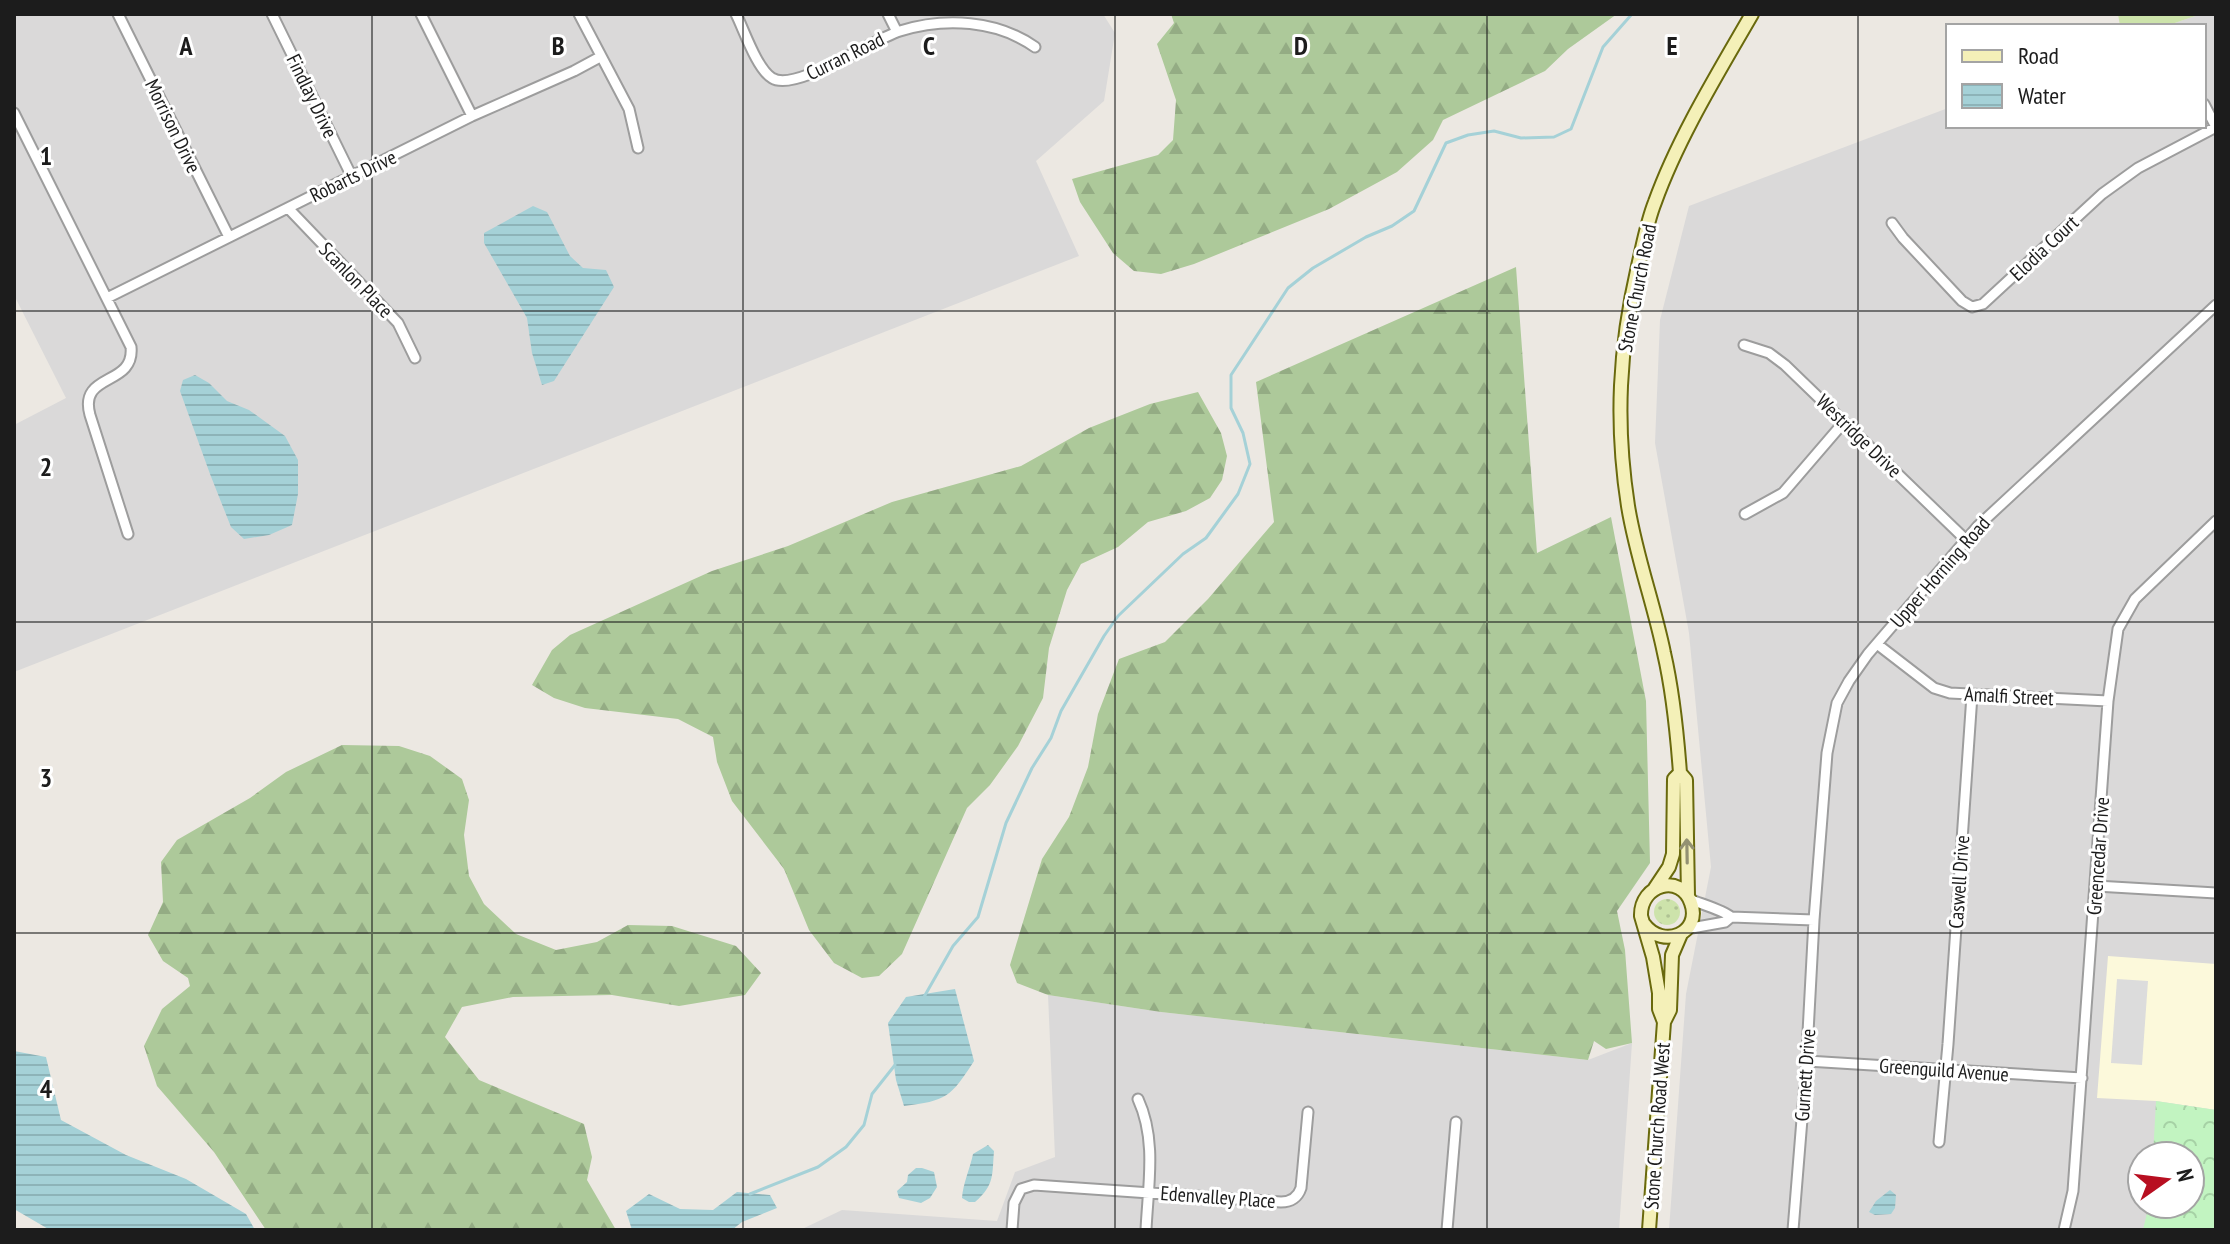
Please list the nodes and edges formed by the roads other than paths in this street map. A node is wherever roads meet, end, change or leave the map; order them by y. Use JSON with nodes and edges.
{"nodes":[{"id":1,"x":118,"y":14,"type":"edge"},
{"id":2,"x":272,"y":14,"type":"edge"},
{"id":3,"x":421,"y":14,"type":"edge"},
{"id":4,"x":579,"y":14,"type":"edge"},
{"id":5,"x":736,"y":14,"type":"edge"},
{"id":6,"x":888,"y":14,"type":"edge"},
{"id":7,"x":1752,"y":14,"type":"edge"},
{"id":8,"x":897,"y":32,"type":"junction"},
{"id":9,"x":1035,"y":47,"type":"dead end"},
{"id":10,"x":600,"y":57,"type":"junction"},
{"id":11,"x":2206,"y":108,"type":"edge"},
{"id":12,"x":14,"y":113,"type":"edge"},
{"id":13,"x":472,"y":116,"type":"junction"},
{"id":14,"x":2216,"y":127,"type":"edge"},
{"id":15,"x":638,"y":148,"type":"dead end"},
{"id":16,"x":352,"y":177,"type":"junction"},
{"id":17,"x":288,"y":208,"type":"junction"},
{"id":18,"x":1892,"y":223,"type":"dead end"},
{"id":19,"x":229,"y":237,"type":"junction"},
{"id":20,"x":107,"y":298,"type":"junction"},
{"id":21,"x":2216,"y":305,"type":"edge"},
{"id":22,"x":1744,"y":345,"type":"dead end"},
{"id":23,"x":415,"y":358,"type":"dead end"},
{"id":24,"x":1844,"y":422,"type":"junction"},
{"id":25,"x":1745,"y":514,"type":"dead end"},
{"id":26,"x":2216,"y":521,"type":"edge"},
{"id":27,"x":128,"y":534,"type":"dead end"},
{"id":28,"x":1965,"y":539,"type":"junction"},
{"id":29,"x":1877,"y":644,"type":"junction"},
{"id":30,"x":1972,"y":695,"type":"junction"},
{"id":31,"x":2108,"y":701,"type":"junction"},
{"id":32,"x":1680,"y":773,"type":"junction"},
{"id":33,"x":2096,"y":886,"type":"junction"},
{"id":34,"x":1655,"y":888,"type":"junction"},
{"id":35,"x":2216,"y":893,"type":"edge"},
{"id":36,"x":1688,"y":897,"type":"junction"},
{"id":37,"x":1731,"y":917,"type":"junction"},
{"id":38,"x":1814,"y":920,"type":"junction"},
{"id":39,"x":1644,"y":924,"type":"junction"},
{"id":40,"x":1683,"y":931,"type":"junction"},
{"id":41,"x":1664,"y":1022,"type":"junction"},
{"id":42,"x":1807,"y":1061,"type":"junction"},
{"id":43,"x":1946,"y":1069,"type":"junction"},
{"id":44,"x":2082,"y":1078,"type":"junction"},
{"id":45,"x":1138,"y":1099,"type":"dead end"},
{"id":46,"x":1308,"y":1112,"type":"dead end"},
{"id":47,"x":1456,"y":1122,"type":"dead end"},
{"id":48,"x":1939,"y":1142,"type":"dead end"},
{"id":49,"x":1147,"y":1193,"type":"junction"},
{"id":50,"x":1012,"y":1230,"type":"edge"},
{"id":51,"x":1146,"y":1230,"type":"edge"},
{"id":52,"x":1447,"y":1230,"type":"edge"},
{"id":53,"x":1649,"y":1230,"type":"edge"},
{"id":54,"x":1793,"y":1230,"type":"edge"},
{"id":55,"x":2064,"y":1230,"type":"edge"}],
"edges":[{"from":1,"to":19,"type":"street","name":"Morrison Drive"},
{"from":2,"to":16,"type":"street","name":"Findlay Drive"},
{"from":3,"to":13,"type":"street"},
{"from":4,"to":10,"type":"street"},
{"from":5,"to":8,"type":"street","name":"Curran Road"},
{"from":6,"to":8,"type":"street"},
{"from":7,"to":32,"type":"main road","name":"Stone Church Road"},
{"from":8,"to":9,"type":"street"},
{"from":10,"to":13,"type":"street","name":"Robarts Drive"},
{"from":10,"to":15,"type":"street"},
{"from":11,"to":14,"type":"street"},
{"from":12,"to":20,"type":"street"},
{"from":13,"to":16,"type":"street","name":"Robarts Drive"},
{"from":14,"to":18,"type":"street","name":"Elodia Court"},
{"from":16,"to":17,"type":"street","name":"Robarts Drive"},
{"from":17,"to":19,"type":"street","name":"Robarts Drive"},
{"from":17,"to":23,"type":"street","name":"Scanlon Place"},
{"from":19,"to":20,"type":"street","name":"Robarts Drive"},
{"from":20,"to":27,"type":"street"},
{"from":21,"to":28,"type":"street","name":"Upper Horning Road"},
{"from":22,"to":24,"type":"street","name":"Westridge Drive"},
{"from":24,"to":25,"type":"street"},
{"from":24,"to":28,"type":"street","name":"Westridge Drive"},
{"from":26,"to":31,"type":"street","name":"Greencedar Drive"},
{"from":28,"to":29,"type":"street","name":"Upper Horning Road"},
{"from":29,"to":30,"type":"street","name":"Amalfi Street"},
{"from":29,"to":38,"type":"street","name":"Upper Horning Road"},
{"from":30,"to":31,"type":"street","name":"Amalfi Street"},
{"from":30,"to":43,"type":"street","name":"Caswell Drive"},
{"from":31,"to":33,"type":"street","name":"Greencedar Drive"},
{"from":32,"to":34,"type":"main road","name":"Stone Church Road"},
{"from":36,"to":32,"type":"main road","name":"Stone Church Road","one_way":true},
{"from":33,"to":35,"type":"street"},
{"from":33,"to":44,"type":"street","name":"Greencedar Drive"},
{"from":34,"to":36,"type":"main road"},
{"from":34,"to":39,"type":"main road"},
{"from":36,"to":37,"type":"street"},
{"from":36,"to":40,"type":"main road"},
{"from":37,"to":38,"type":"street"},
{"from":37,"to":40,"type":"street"},
{"from":38,"to":42,"type":"street","name":"Gurnett Drive"},
{"from":39,"to":40,"type":"main road"},
{"from":39,"to":41,"type":"main road"},
{"from":40,"to":41,"type":"main road"},
{"from":41,"to":53,"type":"main road","name":"Stone Church Road West"},
{"from":42,"to":43,"type":"street","name":"Greenguild Avenue"},
{"from":42,"to":54,"type":"street","name":"Gurnett Drive"},
{"from":43,"to":44,"type":"street","name":"Greenguild Avenue"},
{"from":43,"to":48,"type":"street","name":"Caswell Drive"},
{"from":44,"to":55,"type":"street","name":"Greencedar Drive"},
{"from":45,"to":49,"type":"street"},
{"from":46,"to":49,"type":"street","name":"Edenvalley Place"},
{"from":47,"to":52,"type":"street"},
{"from":49,"to":50,"type":"street"},
{"from":49,"to":51,"type":"street"}]}
